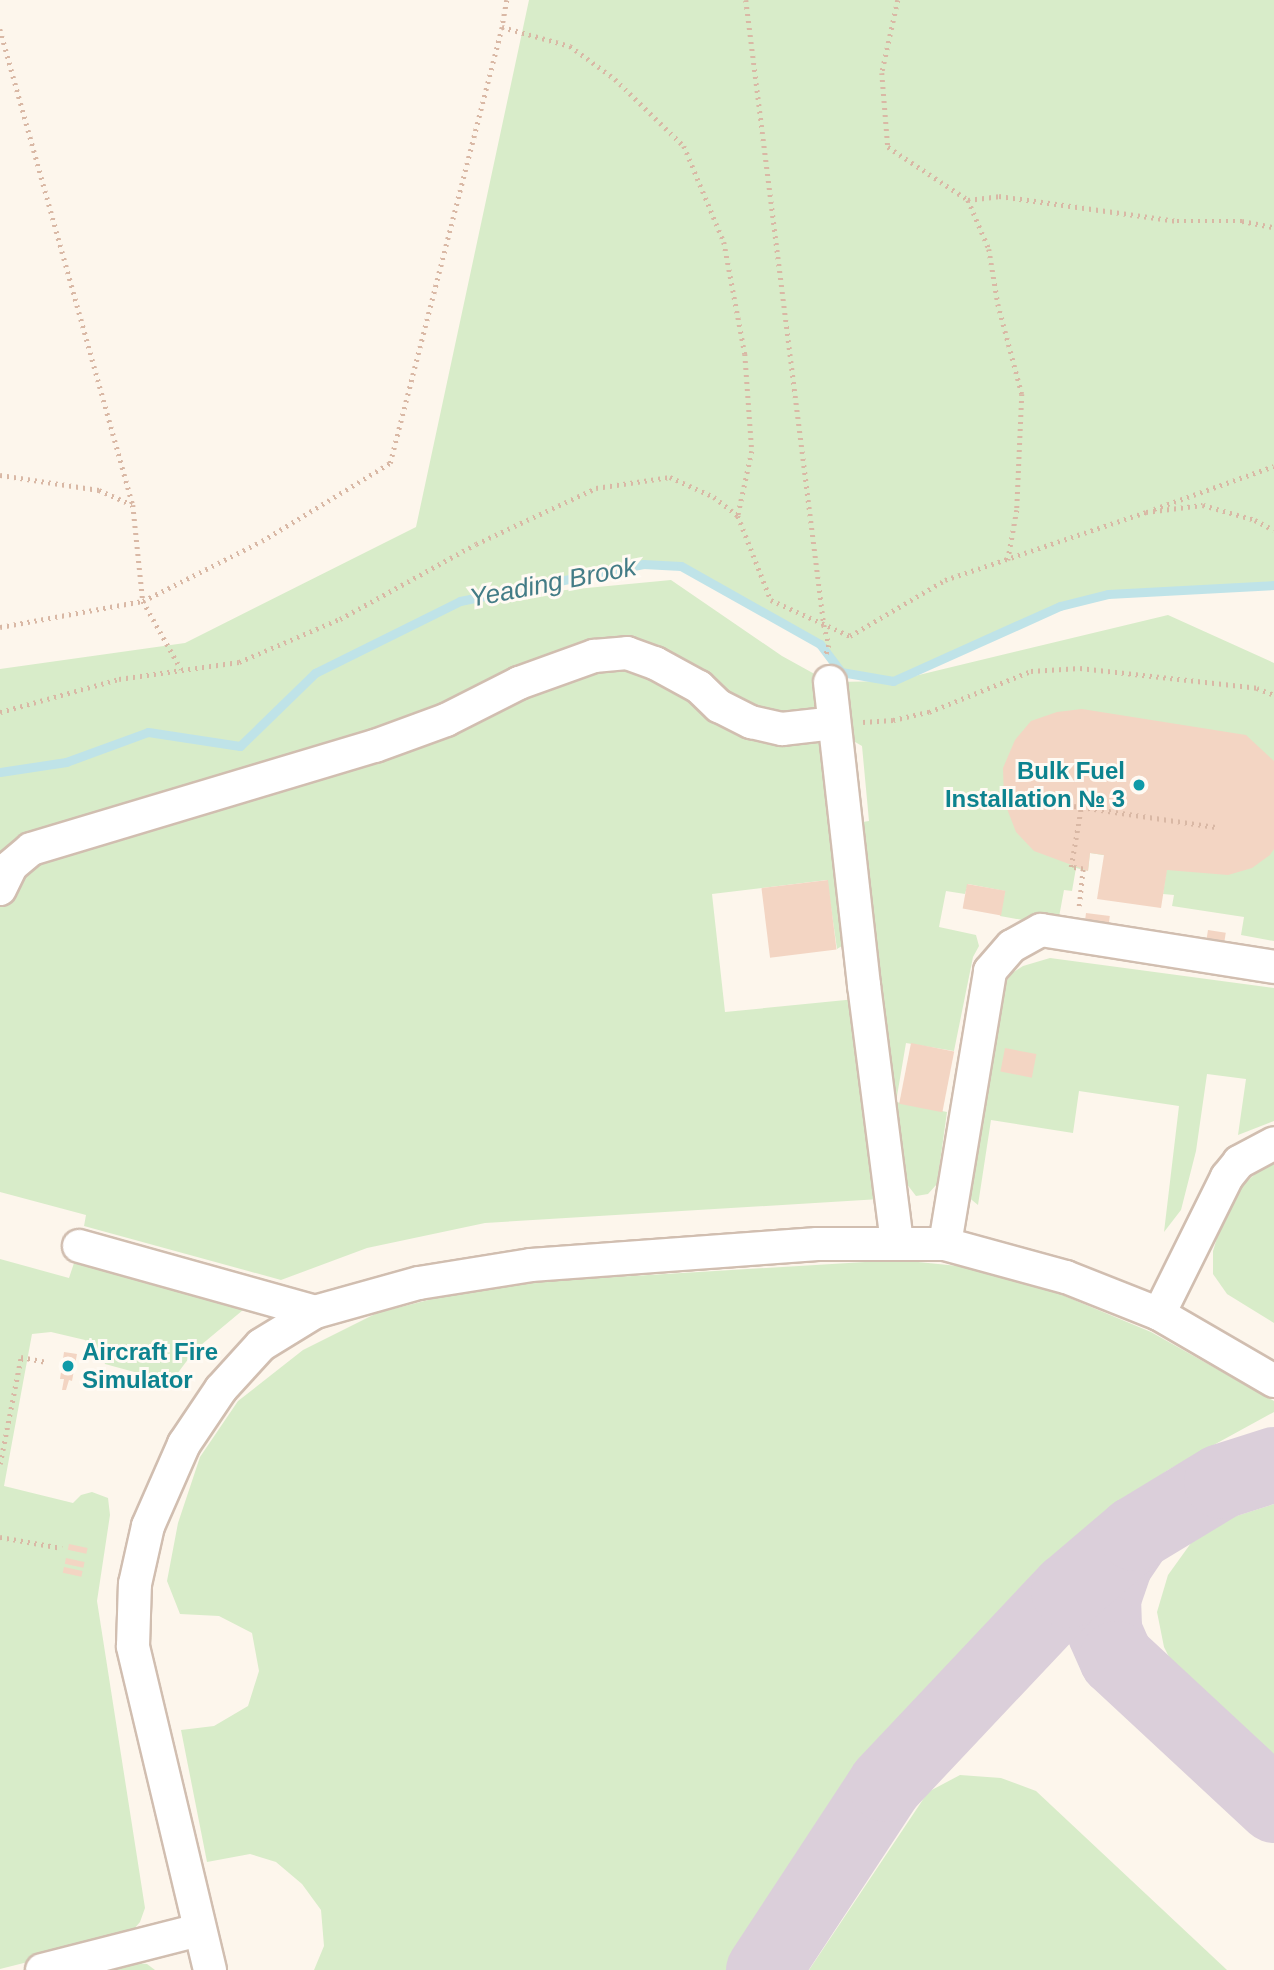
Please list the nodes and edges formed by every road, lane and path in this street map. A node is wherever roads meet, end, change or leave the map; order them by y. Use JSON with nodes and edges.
{"nodes":[{"id":1,"x":507,"y":0,"type":"edge"},
{"id":2,"x":746,"y":0,"type":"edge"},
{"id":3,"x":898,"y":0,"type":"edge"},
{"id":4,"x":502,"y":27,"type":"junction"},
{"id":5,"x":0,"y":29,"type":"edge"},
{"id":6,"x":968,"y":200,"type":"junction"},
{"id":7,"x":1274,"y":228,"type":"edge"},
{"id":8,"x":1274,"y":466,"type":"edge"},
{"id":9,"x":0,"y":475,"type":"edge"},
{"id":10,"x":133,"y":505,"type":"junction"},
{"id":11,"x":1146,"y":512,"type":"junction"},
{"id":12,"x":738,"y":516,"type":"junction"},
{"id":13,"x":1274,"y":530,"type":"edge"},
{"id":14,"x":1008,"y":560,"type":"junction"},
{"id":15,"x":143,"y":601,"type":"junction"},
{"id":16,"x":824,"y":625,"type":"junction"},
{"id":17,"x":0,"y":627,"type":"edge"},
{"id":18,"x":829,"y":645,"type":"dead end"},
{"id":19,"x":181,"y":669,"type":"junction"},
{"id":20,"x":830,"y":682,"type":"dead end"},
{"id":21,"x":1274,"y":695,"type":"edge"},
{"id":22,"x":0,"y":712,"type":"edge"},
{"id":23,"x":834,"y":723,"type":"junction"},
{"id":24,"x":1074,"y":806,"type":"dead end"},
{"id":25,"x":1081,"y":808,"type":"junction"},
{"id":26,"x":1217,"y":827,"type":"dead end"},
{"id":27,"x":0,"y":889,"type":"edge"},
{"id":28,"x":1091,"y":908,"type":"dead end"},
{"id":29,"x":1274,"y":967,"type":"edge"},
{"id":30,"x":1274,"y":1143,"type":"edge"},
{"id":31,"x":897,"y":1242,"type":"junction"},
{"id":32,"x":945,"y":1244,"type":"junction"},
{"id":33,"x":79,"y":1245,"type":"dead end"},
{"id":34,"x":315,"y":1312,"type":"junction"},
{"id":35,"x":1159,"y":1314,"type":"junction"},
{"id":36,"x":47,"y":1362,"type":"dead end"},
{"id":37,"x":1274,"y":1381,"type":"edge"},
{"id":38,"x":0,"y":1464,"type":"edge"},
{"id":39,"x":0,"y":1537,"type":"edge"},
{"id":40,"x":62,"y":1548,"type":"dead end"},
{"id":41,"x":200,"y":1930,"type":"junction"},
{"id":42,"x":43,"y":1970,"type":"edge"},
{"id":43,"x":210,"y":1970,"type":"edge"}],
"edges":[{"from":1,"to":4,"type":"path"},
{"from":2,"to":16,"type":"path"},
{"from":3,"to":6,"type":"path"},
{"from":4,"to":12,"type":"path"},
{"from":4,"to":15,"type":"path"},
{"from":5,"to":10,"type":"path"},
{"from":6,"to":7,"type":"path"},
{"from":6,"to":14,"type":"path"},
{"from":8,"to":11,"type":"path"},
{"from":9,"to":10,"type":"path"},
{"from":10,"to":15,"type":"path"},
{"from":11,"to":13,"type":"path"},
{"from":11,"to":14,"type":"path"},
{"from":12,"to":16,"type":"path"},
{"from":12,"to":19,"type":"path"},
{"from":14,"to":16,"type":"path"},
{"from":15,"to":17,"type":"path"},
{"from":15,"to":19,"type":"path"},
{"from":16,"to":18,"type":"path"},
{"from":19,"to":22,"type":"path"},
{"from":20,"to":23,"type":"street"},
{"from":21,"to":23,"type":"path"},
{"from":23,"to":27,"type":"street"},
{"from":23,"to":31,"type":"street"},
{"from":24,"to":25,"type":"path"},
{"from":25,"to":26,"type":"path"},
{"from":25,"to":28,"type":"path"},
{"from":29,"to":32,"type":"street"},
{"from":30,"to":35,"type":"street"},
{"from":31,"to":32,"type":"street"},
{"from":31,"to":34,"type":"street"},
{"from":32,"to":35,"type":"street"},
{"from":33,"to":34,"type":"street"},
{"from":34,"to":41,"type":"street"},
{"from":35,"to":37,"type":"street"},
{"from":36,"to":38,"type":"path"},
{"from":39,"to":40,"type":"path"},
{"from":41,"to":42,"type":"street"},
{"from":41,"to":43,"type":"street"}]}
